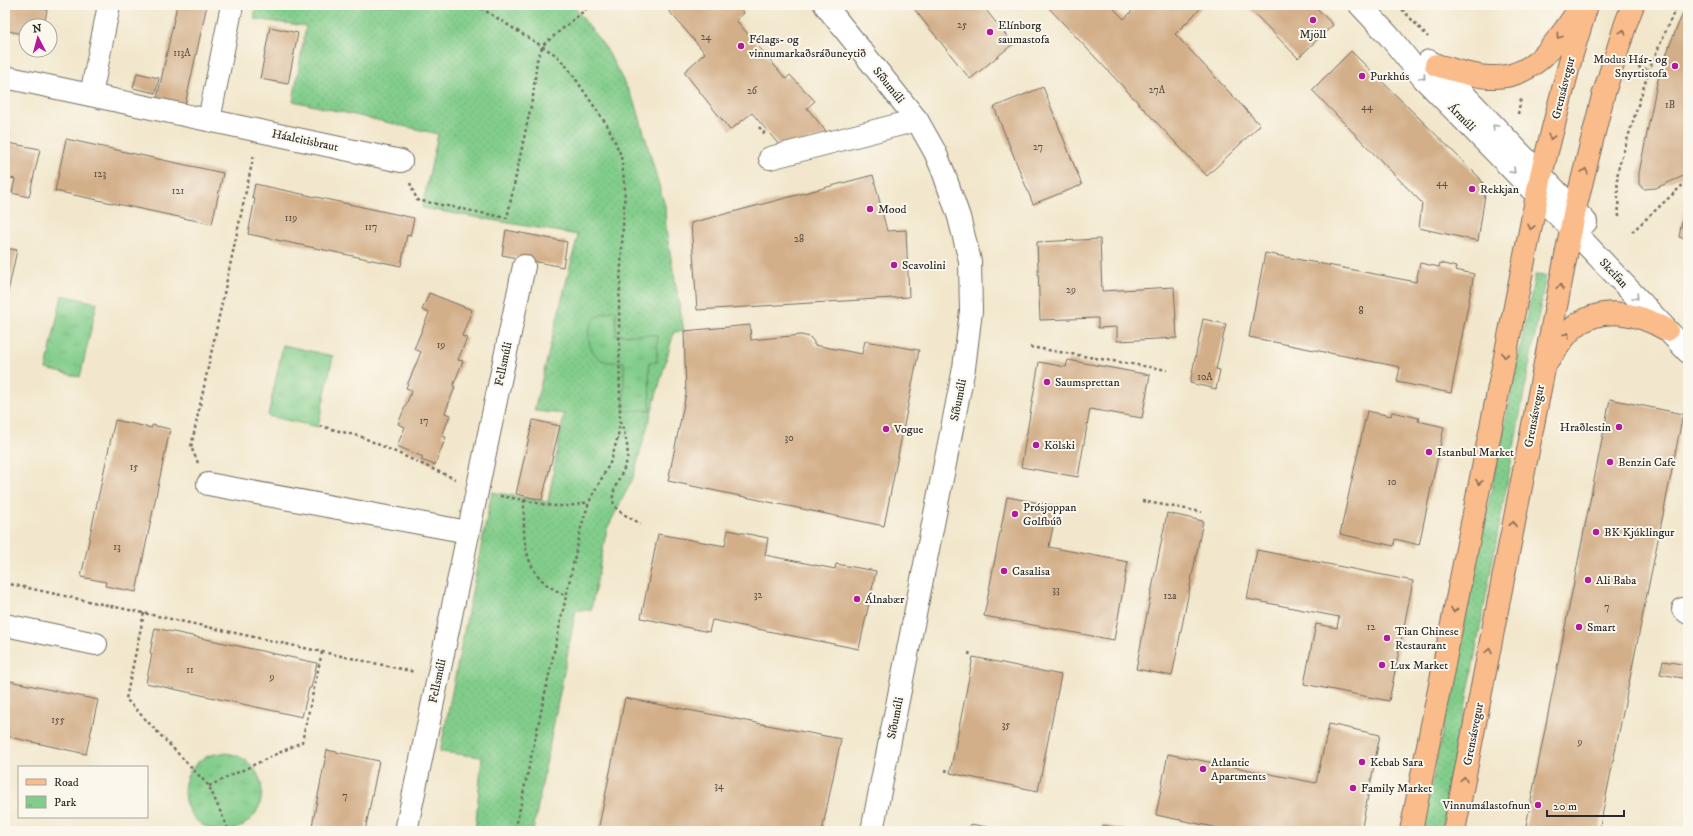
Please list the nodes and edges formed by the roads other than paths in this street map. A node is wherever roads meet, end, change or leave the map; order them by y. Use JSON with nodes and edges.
{"nodes":[{"id":1,"x":109,"y":5,"type":"edge"},
{"id":2,"x":232,"y":5,"type":"edge"},
{"id":3,"x":824,"y":5,"type":"edge"},
{"id":4,"x":1360,"y":5,"type":"edge"},
{"id":5,"x":1582,"y":5,"type":"edge"},
{"id":6,"x":1587,"y":5,"type":"edge"},
{"id":7,"x":1633,"y":5,"type":"edge"},
{"id":8,"x":1389,"y":36,"type":"junction"},
{"id":9,"x":1436,"y":65,"type":"junction"},
{"id":10,"x":5,"y":77,"type":"edge"},
{"id":11,"x":91,"y":95,"type":"junction"},
{"id":12,"x":209,"y":120,"type":"junction"},
{"id":13,"x":917,"y":120,"type":"junction"},
{"id":14,"x":770,"y":158,"type":"dead end"},
{"id":15,"x":401,"y":161,"type":"road end"},
{"id":16,"x":1540,"y":186,"type":"junction"},
{"id":17,"x":1573,"y":218,"type":"junction"},
{"id":18,"x":524,"y":266,"type":"dead end"},
{"id":19,"x":1678,"y":331,"type":"edge"},
{"id":20,"x":1688,"y":352,"type":"edge"},
{"id":21,"x":1544,"y":366,"type":"junction"},
{"id":22,"x":208,"y":484,"type":"road end"},
{"id":23,"x":468,"y":532,"type":"junction"},
{"id":24,"x":5,"y":625,"type":"edge"},
{"id":25,"x":96,"y":644,"type":"dead end"},
{"id":26,"x":406,"y":831,"type":"edge"},
{"id":27,"x":872,"y":831,"type":"edge"},
{"id":28,"x":1411,"y":831,"type":"edge"},
{"id":29,"x":1454,"y":831,"type":"edge"}],
"edges":[{"from":1,"to":11,"type":"street"},
{"from":2,"to":12,"type":"street"},
{"from":3,"to":13,"type":"street","name":"Síðumúli"},
{"from":4,"to":8,"type":"street","name":"Ármúli"},
{"from":5,"to":9,"type":"main road","one_way":true},
{"from":6,"to":16,"type":"main road","name":"Grensásvegur","one_way":true},
{"from":17,"to":7,"type":"main road","name":"Grensásvegur","one_way":true},
{"from":8,"to":9,"type":"street","name":"Ármúli"},
{"from":8,"to":16,"type":"street","name":"Ármúli","one_way":true},
{"from":16,"to":9,"type":"street","name":"Ármúli","one_way":true},
{"from":10,"to":11,"type":"street","name":"Háaleitisbraut"},
{"from":11,"to":12,"type":"street","name":"Háaleitisbraut"},
{"from":12,"to":15,"type":"street","name":"Háaleitisbraut"},
{"from":13,"to":14,"type":"street"},
{"from":13,"to":27,"type":"street","name":"Síðumúli"},
{"from":16,"to":17,"type":"street","name":"Skeifan"},
{"from":16,"to":28,"type":"main road","name":"Grensásvegur","one_way":true},
{"from":17,"to":19,"type":"street","name":"Skeifan"},
{"from":21,"to":17,"type":"main road","name":"Grensásvegur","one_way":true},
{"from":18,"to":23,"type":"street","name":"Fellsmúli"},
{"from":19,"to":20,"type":"street","name":"Skeifan"},
{"from":21,"to":19,"type":"main road","one_way":true},
{"from":29,"to":21,"type":"main road","name":"Grensásvegur","one_way":true},
{"from":22,"to":23,"type":"street"},
{"from":23,"to":26,"type":"street","name":"Fellsmúli"},
{"from":24,"to":25,"type":"street"}]}
